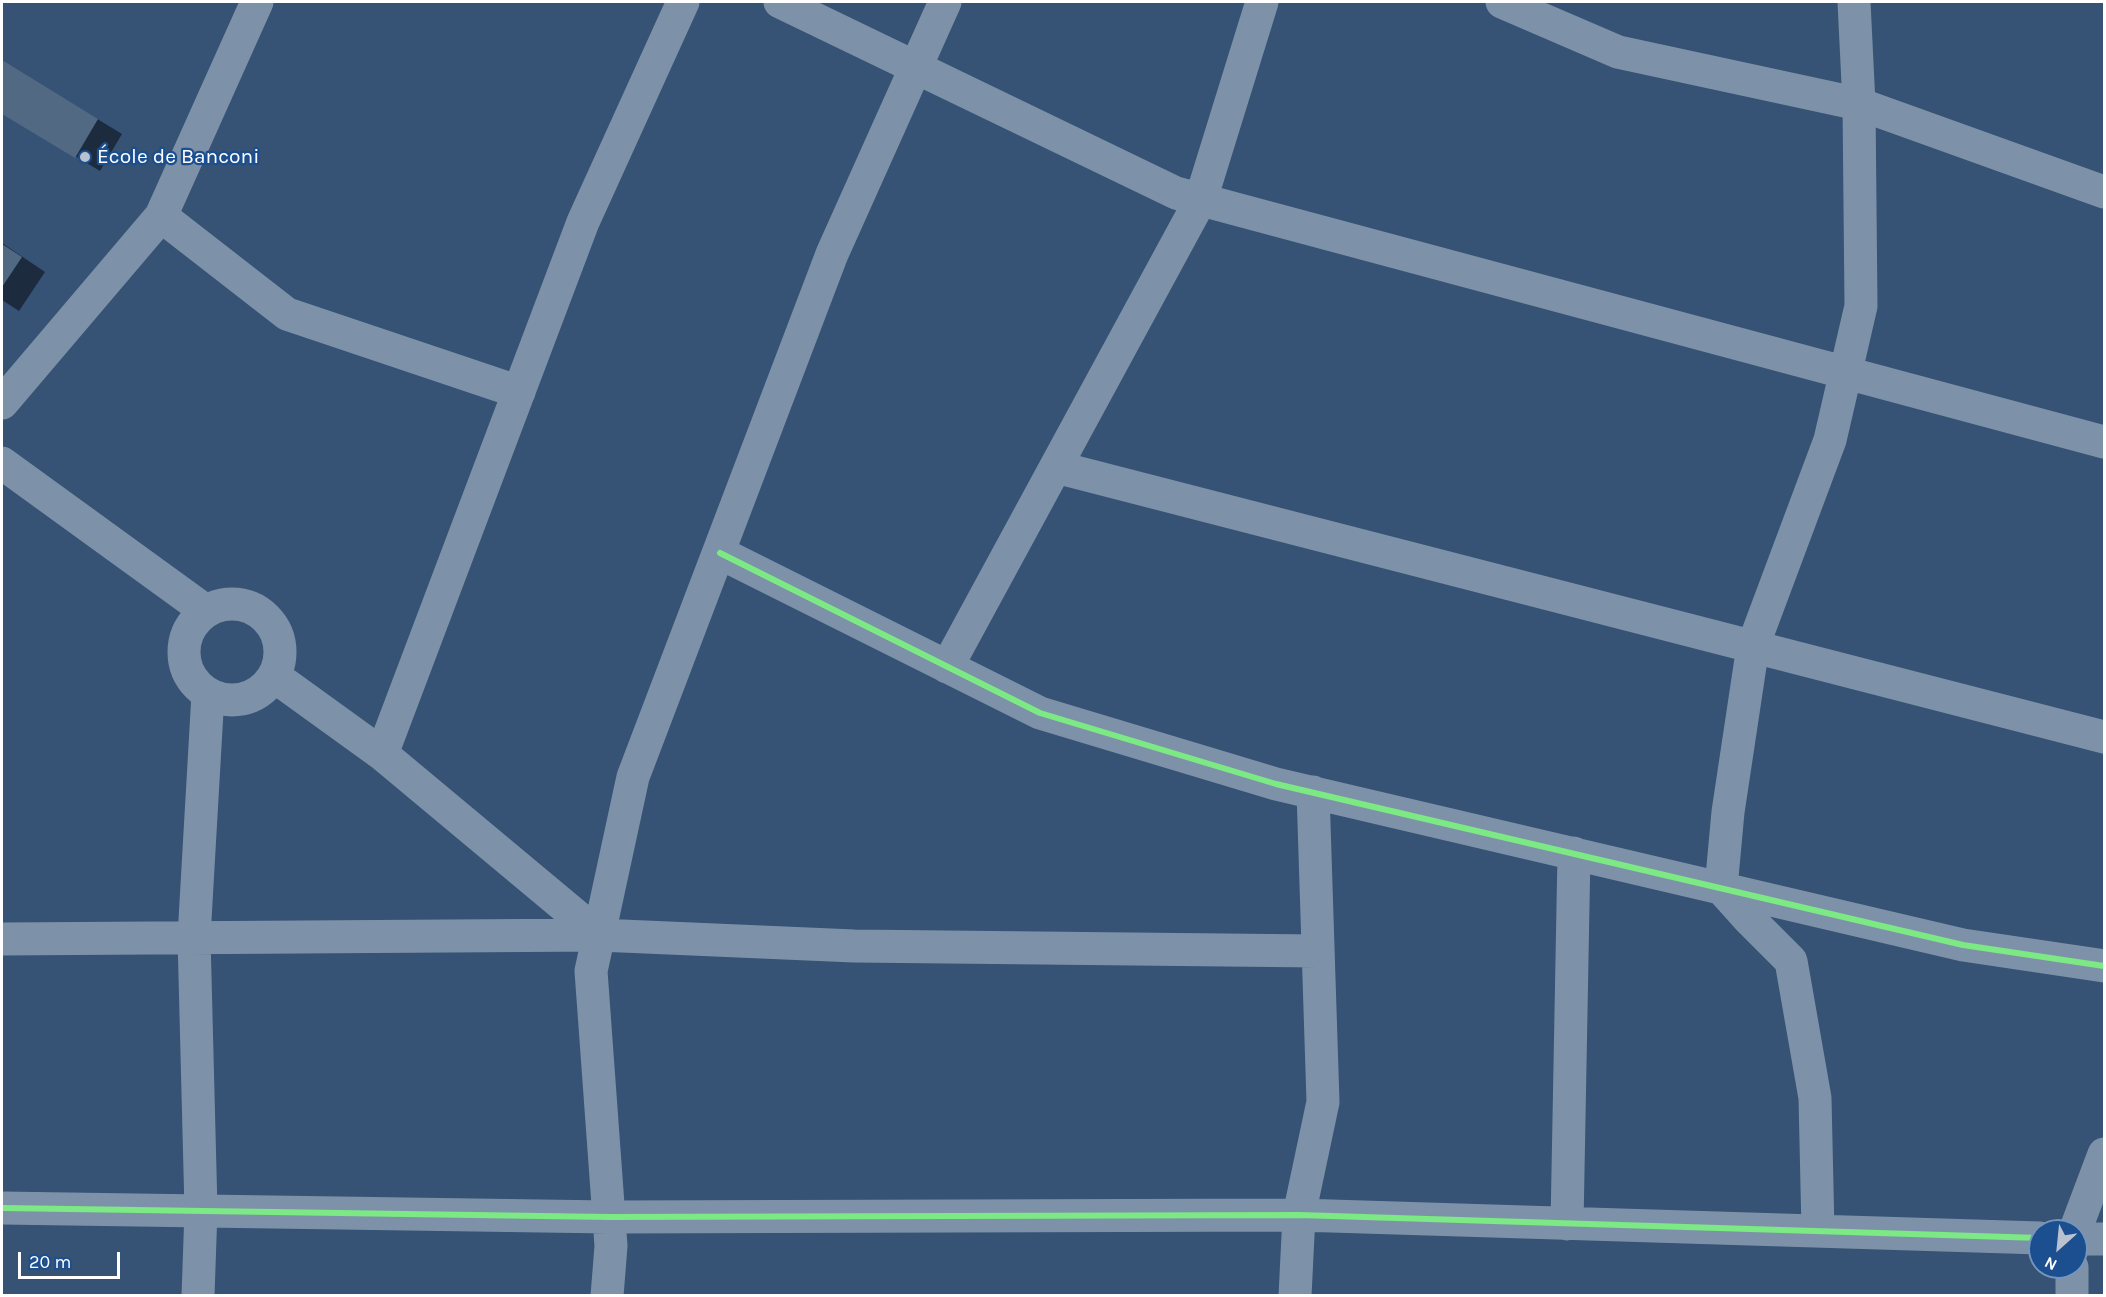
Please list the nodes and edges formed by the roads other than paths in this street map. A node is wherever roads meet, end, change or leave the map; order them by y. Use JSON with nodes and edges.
{"nodes":[{"id":1,"x":257,"y":2,"type":"edge"},
{"id":2,"x":683,"y":2,"type":"edge"},
{"id":3,"x":780,"y":2,"type":"edge"},
{"id":4,"x":945,"y":2,"type":"edge"},
{"id":5,"x":1262,"y":2,"type":"edge"},
{"id":6,"x":1502,"y":2,"type":"edge"},
{"id":7,"x":1854,"y":2,"type":"edge"},
{"id":8,"x":916,"y":67,"type":"junction"},
{"id":9,"x":1859,"y":104,"type":"junction"},
{"id":10,"x":2104,"y":192,"type":"edge"},
{"id":11,"x":1201,"y":199,"type":"junction"},
{"id":12,"x":161,"y":216,"type":"junction"},
{"id":13,"x":1846,"y":372,"type":"junction"},
{"id":14,"x":519,"y":392,"type":"junction"},
{"id":15,"x":2,"y":403,"type":"edge"},
{"id":16,"x":2104,"y":442,"type":"edge"},
{"id":17,"x":2,"y":463,"type":"edge"},
{"id":18,"x":1056,"y":467,"type":"junction"},
{"id":19,"x":720,"y":553,"type":"junction"},
{"id":20,"x":206,"y":612,"type":"junction"},
{"id":21,"x":1753,"y":646,"type":"junction"},
{"id":22,"x":947,"y":667,"type":"junction"},
{"id":23,"x":274,"y":676,"type":"junction"},
{"id":24,"x":208,"y":694,"type":"junction"},
{"id":25,"x":2104,"y":737,"type":"edge"},
{"id":26,"x":382,"y":754,"type":"junction"},
{"id":27,"x":1313,"y":792,"type":"junction"},
{"id":28,"x":1574,"y":853,"type":"junction"},
{"id":29,"x":1720,"y":888,"type":"junction"},
{"id":30,"x":598,"y":934,"type":"junction"},
{"id":31,"x":194,"y":937,"type":"junction"},
{"id":32,"x":2,"y":939,"type":"edge"},
{"id":33,"x":1318,"y":951,"type":"junction"},
{"id":34,"x":2104,"y":966,"type":"edge"},
{"id":35,"x":2104,"y":1154,"type":"edge"},
{"id":36,"x":2,"y":1208,"type":"edge"},
{"id":37,"x":201,"y":1210,"type":"junction"},
{"id":38,"x":1299,"y":1215,"type":"junction"},
{"id":39,"x":609,"y":1217,"type":"junction"},
{"id":40,"x":2080,"y":1219,"type":"edge"},
{"id":41,"x":1567,"y":1224,"type":"junction"},
{"id":42,"x":1818,"y":1231,"type":"junction"},
{"id":43,"x":2028,"y":1238,"type":"edge"},
{"id":44,"x":2088,"y":1239,"type":"edge"},
{"id":45,"x":2104,"y":1239,"type":"edge"},
{"id":46,"x":2072,"y":1279,"type":"edge"},
{"id":47,"x":198,"y":1296,"type":"edge"},
{"id":48,"x":607,"y":1296,"type":"edge"},
{"id":49,"x":1295,"y":1296,"type":"edge"},
{"id":50,"x":2073,"y":1296,"type":"edge"}],
"edges":[{"from":1,"to":12,"type":"street"},
{"from":2,"to":14,"type":"street"},
{"from":3,"to":8,"type":"street"},
{"from":4,"to":8,"type":"street"},
{"from":5,"to":11,"type":"street"},
{"from":6,"to":9,"type":"street"},
{"from":7,"to":9,"type":"street"},
{"from":8,"to":11,"type":"street"},
{"from":8,"to":19,"type":"street"},
{"from":9,"to":10,"type":"street"},
{"from":9,"to":13,"type":"street"},
{"from":11,"to":13,"type":"street"},
{"from":11,"to":18,"type":"street"},
{"from":12,"to":14,"type":"street"},
{"from":12,"to":15,"type":"street"},
{"from":13,"to":16,"type":"street"},
{"from":13,"to":21,"type":"street"},
{"from":14,"to":26,"type":"street"},
{"from":17,"to":20,"type":"street"},
{"from":18,"to":21,"type":"street"},
{"from":18,"to":22,"type":"street"},
{"from":19,"to":22,"type":"street"},
{"from":19,"to":30,"type":"street"},
{"from":20,"to":23,"type":"street"},
{"from":20,"to":24,"type":"street"},
{"from":21,"to":25,"type":"street"},
{"from":21,"to":29,"type":"street"},
{"from":22,"to":27,"type":"street"},
{"from":23,"to":24,"type":"street"},
{"from":23,"to":26,"type":"street"},
{"from":24,"to":31,"type":"street"},
{"from":26,"to":30,"type":"street"},
{"from":27,"to":28,"type":"street"},
{"from":27,"to":33,"type":"street"},
{"from":28,"to":29,"type":"street"},
{"from":28,"to":41,"type":"street"},
{"from":29,"to":34,"type":"street"},
{"from":29,"to":42,"type":"street"},
{"from":30,"to":31,"type":"street"},
{"from":30,"to":33,"type":"street"},
{"from":30,"to":39,"type":"street"},
{"from":31,"to":32,"type":"street"},
{"from":31,"to":37,"type":"street"},
{"from":33,"to":38,"type":"street"},
{"from":35,"to":40,"type":"street"},
{"from":36,"to":37,"type":"street"},
{"from":37,"to":39,"type":"street"},
{"from":37,"to":47,"type":"street"},
{"from":38,"to":39,"type":"street"},
{"from":38,"to":41,"type":"street"},
{"from":38,"to":49,"type":"street"},
{"from":39,"to":48,"type":"street"},
{"from":41,"to":42,"type":"street"},
{"from":42,"to":43,"type":"street"},
{"from":44,"to":45,"type":"street"},
{"from":46,"to":50,"type":"street"}]}
